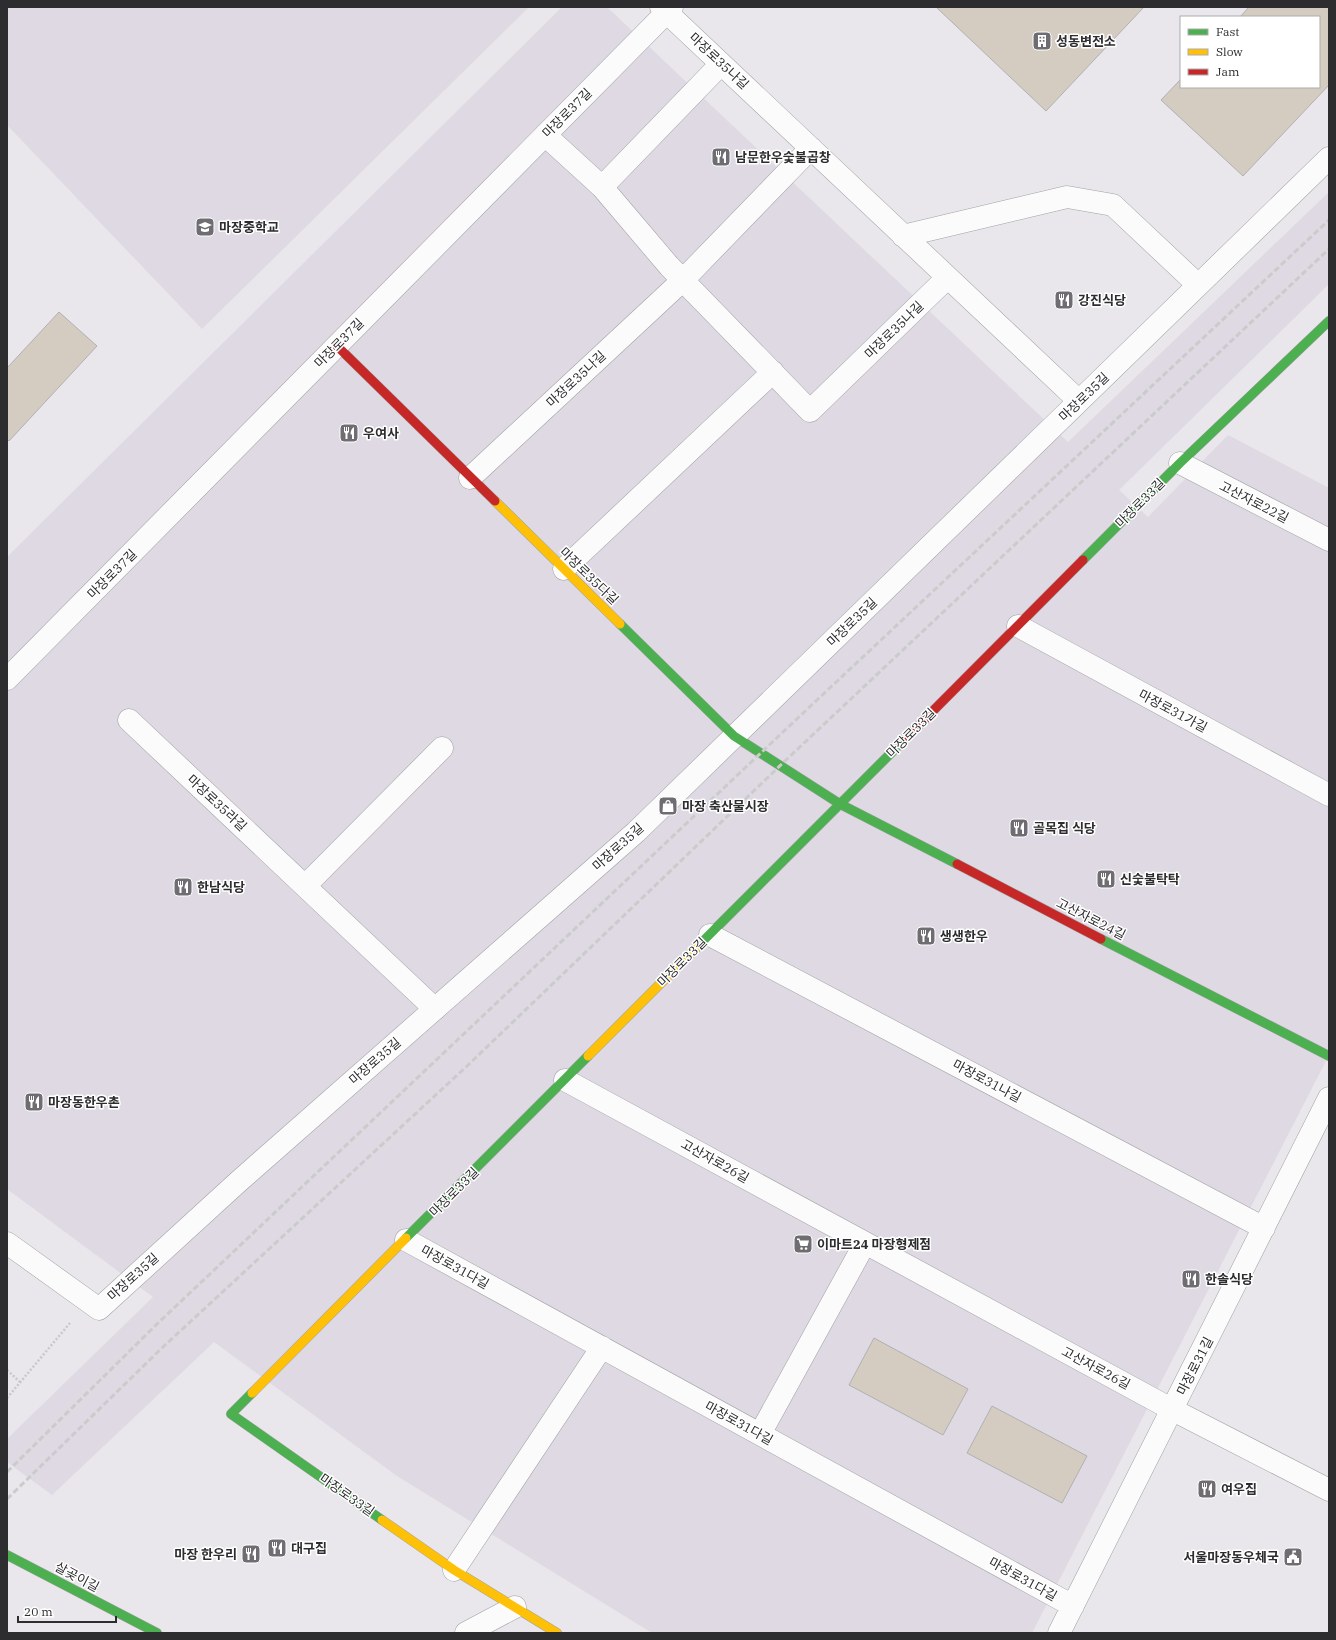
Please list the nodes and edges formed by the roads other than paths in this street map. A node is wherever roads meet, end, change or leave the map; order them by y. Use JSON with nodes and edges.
{"nodes":[{"id":1,"x":667,"y":9,"type":"edge"},
{"id":2,"x":721,"y":64,"type":"junction"},
{"id":3,"x":545,"y":135,"type":"junction"},
{"id":4,"x":811,"y":148,"type":"junction"},
{"id":5,"x":1329,"y":158,"type":"edge"},
{"id":6,"x":602,"y":187,"type":"junction"},
{"id":7,"x":903,"y":236,"type":"junction"},
{"id":8,"x":947,"y":278,"type":"junction"},
{"id":9,"x":683,"y":280,"type":"junction"},
{"id":10,"x":1198,"y":285,"type":"junction"},
{"id":11,"x":1329,"y":321,"type":"edge"},
{"id":12,"x":337,"y":346,"type":"junction"},
{"id":13,"x":773,"y":372,"type":"junction"},
{"id":14,"x":1079,"y":402,"type":"junction"},
{"id":15,"x":1180,"y":464,"type":"junction"},
{"id":16,"x":470,"y":478,"type":"junction"},
{"id":17,"x":1329,"y":540,"type":"edge"},
{"id":18,"x":564,"y":569,"type":"junction"},
{"id":19,"x":1018,"y":626,"type":"junction"},
{"id":20,"x":7,"y":679,"type":"edge"},
{"id":21,"x":129,"y":720,"type":"dead end"},
{"id":22,"x":734,"y":736,"type":"junction"},
{"id":23,"x":442,"y":748,"type":"dead end"},
{"id":24,"x":1329,"y":795,"type":"edge"},
{"id":25,"x":840,"y":804,"type":"junction"},
{"id":26,"x":305,"y":886,"type":"junction"},
{"id":27,"x":710,"y":935,"type":"junction"},
{"id":28,"x":435,"y":1009,"type":"junction"},
{"id":29,"x":1329,"y":1056,"type":"edge"},
{"id":30,"x":565,"y":1080,"type":"junction"},
{"id":31,"x":1329,"y":1098,"type":"edge"},
{"id":32,"x":1264,"y":1228,"type":"junction"},
{"id":33,"x":406,"y":1240,"type":"junction"},
{"id":34,"x":7,"y":1243,"type":"edge"},
{"id":35,"x":864,"y":1243,"type":"junction"},
{"id":36,"x":602,"y":1347,"type":"junction"},
{"id":37,"x":1173,"y":1410,"type":"junction"},
{"id":38,"x":760,"y":1434,"type":"junction"},
{"id":39,"x":1329,"y":1490,"type":"edge"},
{"id":40,"x":7,"y":1554,"type":"edge"},
{"id":41,"x":454,"y":1570,"type":"junction"},
{"id":42,"x":1073,"y":1606,"type":"junction"},
{"id":43,"x":515,"y":1607,"type":"junction"},
{"id":44,"x":157,"y":1633,"type":"edge"},
{"id":45,"x":466,"y":1633,"type":"edge"},
{"id":46,"x":557,"y":1633,"type":"edge"},
{"id":47,"x":1059,"y":1633,"type":"edge"}],
"edges":[{"from":1,"to":2,"type":"street","name":"마장로35나길"},
{"from":1,"to":3,"type":"street","name":"마장로37길"},
{"from":2,"to":4,"type":"street","name":"마장로35나길"},
{"from":2,"to":6,"type":"street"},
{"from":3,"to":6,"type":"street","name":"마장로35나길"},
{"from":3,"to":12,"type":"street","name":"마장로37길"},
{"from":4,"to":7,"type":"street","name":"마장로35나길"},
{"from":4,"to":9,"type":"street","name":"마장로35나길"},
{"from":5,"to":10,"type":"street","name":"마장로35길"},
{"from":6,"to":9,"type":"street","name":"마장로35나길"},
{"from":7,"to":8,"type":"street","name":"마장로35나길"},
{"from":7,"to":10,"type":"street"},
{"from":8,"to":13,"type":"street","name":"마장로35나길"},
{"from":8,"to":14,"type":"street","name":"마장로35나길"},
{"from":9,"to":13,"type":"street","name":"마장로35나길"},
{"from":9,"to":16,"type":"street","name":"마장로35나길"},
{"from":10,"to":14,"type":"street","name":"마장로35길"},
{"from":11,"to":15,"type":"street","name":"마장로33길"},
{"from":12,"to":16,"type":"street","name":"마장로35다길"},
{"from":12,"to":20,"type":"street","name":"마장로37길"},
{"from":13,"to":18,"type":"street"},
{"from":14,"to":22,"type":"street","name":"마장로35길"},
{"from":15,"to":17,"type":"street","name":"고산자로22길"},
{"from":15,"to":19,"type":"street","name":"마장로33길"},
{"from":16,"to":18,"type":"street","name":"마장로35다길"},
{"from":18,"to":22,"type":"street","name":"마장로35다길"},
{"from":19,"to":24,"type":"street","name":"마장로31가길"},
{"from":19,"to":25,"type":"street","name":"마장로33길"},
{"from":21,"to":26,"type":"street","name":"마장로35라길"},
{"from":22,"to":25,"type":"street","name":"마장로35다길"},
{"from":22,"to":28,"type":"street","name":"마장로35길"},
{"from":23,"to":26,"type":"street"},
{"from":25,"to":27,"type":"street","name":"마장로33길"},
{"from":25,"to":29,"type":"street","name":"고산자로24길"},
{"from":26,"to":28,"type":"street","name":"마장로35라길"},
{"from":27,"to":30,"type":"street","name":"마장로33길"},
{"from":27,"to":32,"type":"street","name":"마장로31나길"},
{"from":28,"to":34,"type":"street","name":"마장로35길"},
{"from":30,"to":33,"type":"street","name":"마장로33길"},
{"from":30,"to":35,"type":"street","name":"고산자로26길"},
{"from":31,"to":32,"type":"street","name":"마장로31길"},
{"from":32,"to":37,"type":"street","name":"마장로31길"},
{"from":33,"to":36,"type":"street","name":"마장로31다길"},
{"from":33,"to":41,"type":"street","name":"마장로33길"},
{"from":35,"to":37,"type":"street","name":"고산자로26길"},
{"from":35,"to":38,"type":"street"},
{"from":36,"to":38,"type":"street","name":"마장로31다길"},
{"from":36,"to":41,"type":"street"},
{"from":37,"to":39,"type":"street","name":"고산자로26길"},
{"from":37,"to":42,"type":"street","name":"마장로31길"},
{"from":38,"to":42,"type":"street","name":"마장로31다길"},
{"from":40,"to":44,"type":"street","name":"살곶이길"},
{"from":41,"to":43,"type":"street","name":"마장로33길"},
{"from":42,"to":47,"type":"street","name":"마장로31길"},
{"from":43,"to":45,"type":"street"},
{"from":43,"to":46,"type":"street","name":"마장로33길"}]}
